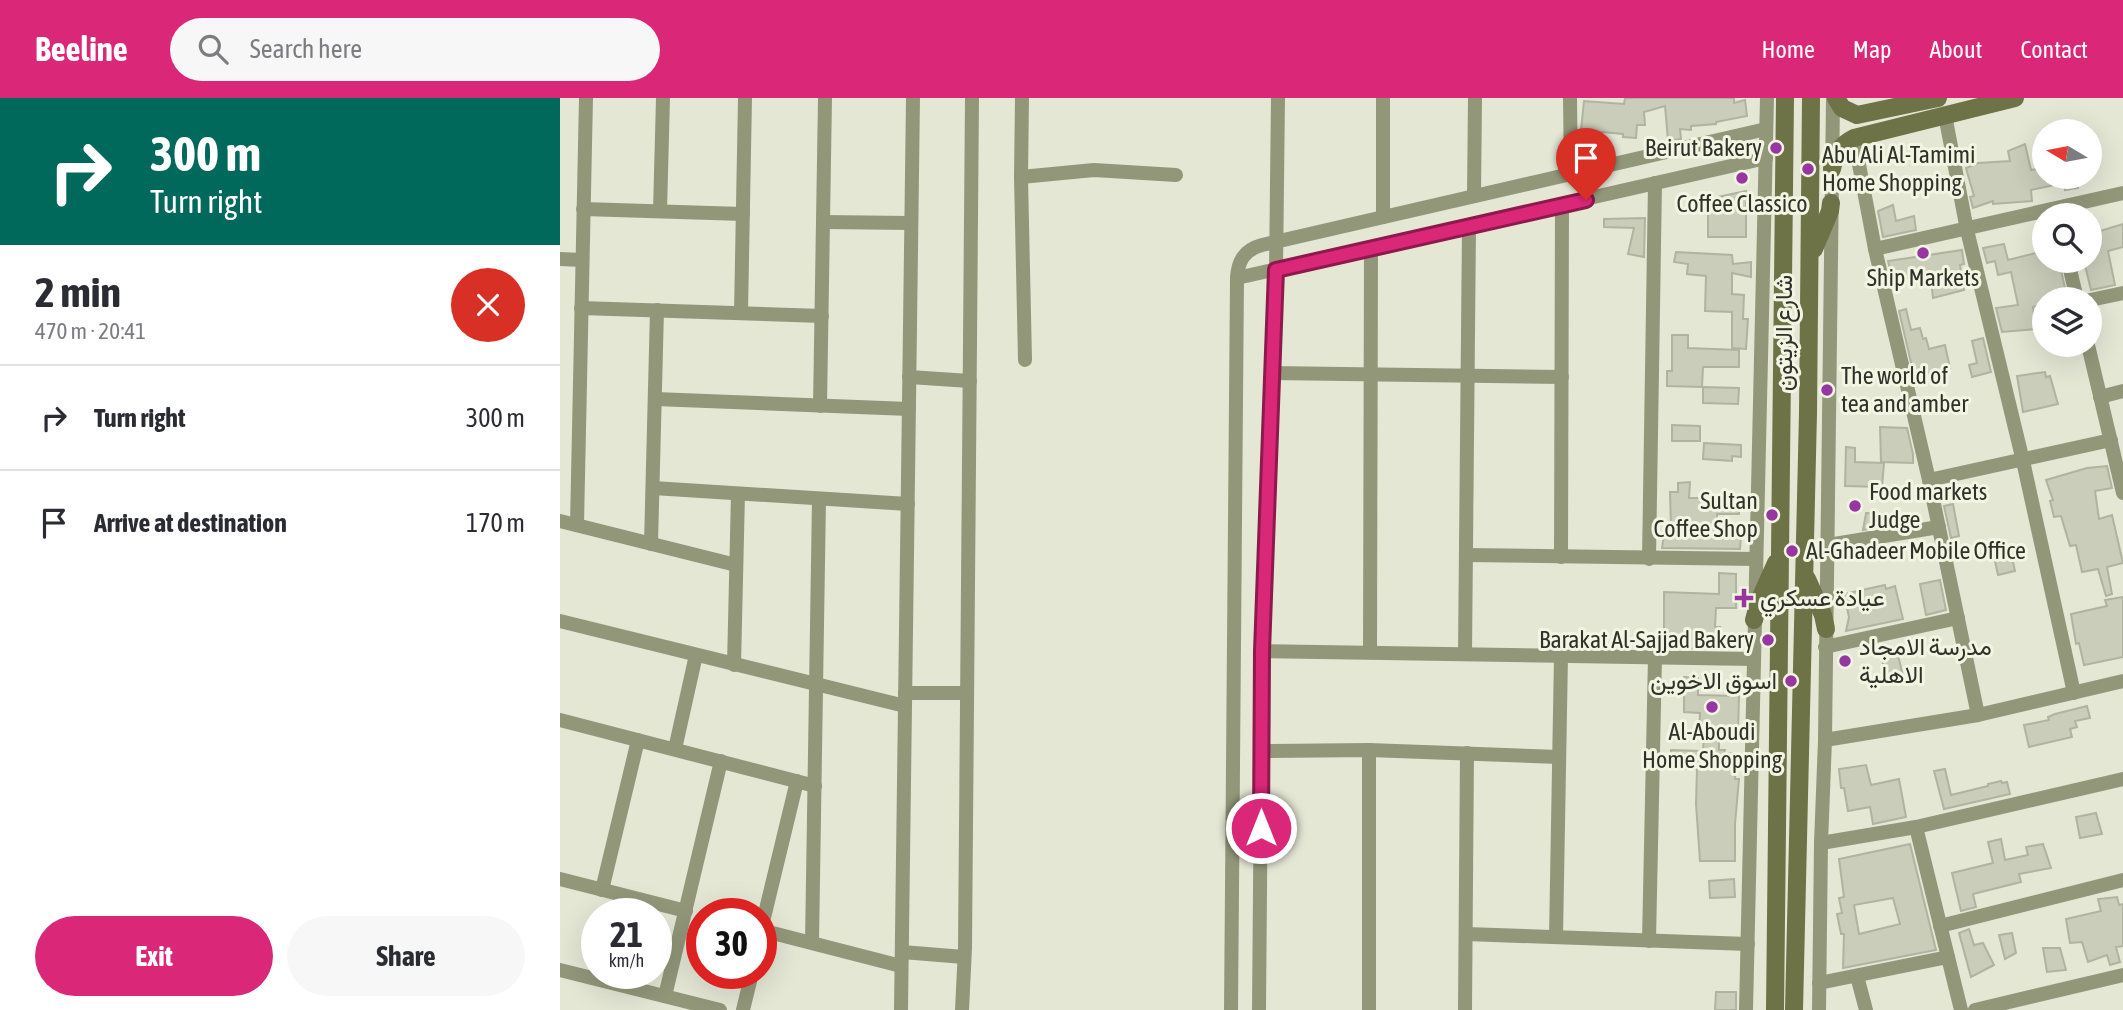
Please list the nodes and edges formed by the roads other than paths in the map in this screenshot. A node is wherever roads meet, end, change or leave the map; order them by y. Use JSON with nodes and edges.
{"nodes":[{"id":1,"x":586,"y":98,"type":"edge"},
{"id":2,"x":663,"y":98,"type":"edge"},
{"id":3,"x":745,"y":98,"type":"edge"},
{"id":4,"x":825,"y":98,"type":"edge"},
{"id":5,"x":913,"y":98,"type":"edge"},
{"id":6,"x":972,"y":98,"type":"edge"},
{"id":7,"x":1022,"y":98,"type":"edge"},
{"id":8,"x":1278,"y":98,"type":"edge"},
{"id":9,"x":1383,"y":98,"type":"edge"},
{"id":10,"x":1475,"y":98,"type":"edge"},
{"id":11,"x":1570,"y":98,"type":"edge"},
{"id":12,"x":1767,"y":98,"type":"edge"},
{"id":13,"x":1785,"y":98,"type":"edge"},
{"id":14,"x":1811,"y":98,"type":"edge"},
{"id":15,"x":1834,"y":98,"type":"edge"},
{"id":16,"x":1936,"y":98,"type":"edge"},
{"id":17,"x":2015,"y":98,"type":"edge"},
{"id":18,"x":1871,"y":113,"type":"junction"},
{"id":19,"x":1945,"y":115,"type":"junction"},
{"id":20,"x":1766,"y":129,"type":"junction"},
{"id":21,"x":1872,"y":132,"type":"junction"},
{"id":22,"x":1854,"y":138,"type":"junction"},
{"id":23,"x":1766,"y":158,"type":"junction"},
{"id":24,"x":1832,"y":169,"type":"junction"},
{"id":25,"x":1571,"y":174,"type":"junction"},
{"id":26,"x":1175,"y":175,"type":"dead end"},
{"id":27,"x":1021,"y":177,"type":"junction"},
{"id":28,"x":1655,"y":183,"type":"junction"},
{"id":29,"x":2123,"y":193,"type":"edge"},
{"id":30,"x":1474,"y":196,"type":"junction"},
{"id":31,"x":1831,"y":202,"type":"junction"},
{"id":32,"x":2088,"y":203,"type":"edge"},
{"id":33,"x":1563,"y":205,"type":"junction"},
{"id":34,"x":583,"y":209,"type":"junction"},
{"id":35,"x":660,"y":211,"type":"junction"},
{"id":36,"x":743,"y":214,"type":"junction"},
{"id":37,"x":1383,"y":217,"type":"junction"},
{"id":38,"x":2032,"y":217,"type":"edge"},
{"id":39,"x":823,"y":222,"type":"junction"},
{"id":40,"x":911,"y":223,"type":"junction"},
{"id":41,"x":1469,"y":226,"type":"junction"},
{"id":42,"x":1967,"y":230,"type":"junction"},
{"id":43,"x":1276,"y":242,"type":"junction"},
{"id":44,"x":1765,"y":244,"type":"junction"},
{"id":45,"x":1783,"y":244,"type":"junction"},
{"id":46,"x":1371,"y":248,"type":"junction"},
{"id":47,"x":1875,"y":249,"type":"junction"},
{"id":48,"x":560,"y":259,"type":"edge"},
{"id":49,"x":582,"y":260,"type":"junction"},
{"id":50,"x":1809,"y":269,"type":"junction"},
{"id":51,"x":1276,"y":270,"type":"junction"},
{"id":52,"x":1237,"y":278,"type":"junction"},
{"id":53,"x":2123,"y":293,"type":"edge"},
{"id":54,"x":2102,"y":297,"type":"edge"},
{"id":55,"x":581,"y":308,"type":"junction"},
{"id":56,"x":657,"y":310,"type":"junction"},
{"id":57,"x":741,"y":313,"type":"junction"},
{"id":58,"x":821,"y":316,"type":"junction"},
{"id":59,"x":2091,"y":357,"type":"edge"},
{"id":60,"x":1025,"y":360,"type":"dead end"},
{"id":61,"x":1271,"y":373,"type":"junction"},
{"id":62,"x":1371,"y":375,"type":"junction"},
{"id":63,"x":1468,"y":376,"type":"junction"},
{"id":64,"x":909,"y":377,"type":"junction"},
{"id":65,"x":1562,"y":377,"type":"junction"},
{"id":66,"x":970,"y":381,"type":"junction"},
{"id":67,"x":2123,"y":391,"type":"edge"},
{"id":68,"x":2100,"y":397,"type":"junction"},
{"id":69,"x":655,"y":399,"type":"junction"},
{"id":70,"x":820,"y":406,"type":"junction"},
{"id":71,"x":909,"y":409,"type":"junction"},
{"id":72,"x":1782,"y":411,"type":"junction"},
{"id":73,"x":1808,"y":413,"type":"junction"},
{"id":74,"x":2111,"y":440,"type":"junction"},
{"id":75,"x":1806,"y":461,"type":"junction"},
{"id":76,"x":2023,"y":461,"type":"junction"},
{"id":77,"x":1781,"y":463,"type":"junction"},
{"id":78,"x":1929,"y":480,"type":"junction"},
{"id":79,"x":653,"y":488,"type":"junction"},
{"id":80,"x":2123,"y":489,"type":"edge"},
{"id":81,"x":738,"y":494,"type":"junction"},
{"id":82,"x":819,"y":499,"type":"junction"},
{"id":83,"x":908,"y":504,"type":"junction"},
{"id":84,"x":560,"y":521,"type":"edge"},
{"id":85,"x":577,"y":525,"type":"junction"},
{"id":86,"x":1939,"y":527,"type":"junction"},
{"id":87,"x":1780,"y":538,"type":"junction"},
{"id":88,"x":651,"y":544,"type":"junction"},
{"id":89,"x":1828,"y":545,"type":"junction"},
{"id":90,"x":1466,"y":555,"type":"junction"},
{"id":91,"x":1561,"y":557,"type":"junction"},
{"id":92,"x":1649,"y":559,"type":"junction"},
{"id":93,"x":1756,"y":559,"type":"junction"},
{"id":94,"x":736,"y":565,"type":"junction"},
{"id":95,"x":1805,"y":569,"type":"junction"},
{"id":96,"x":1958,"y":618,"type":"junction"},
{"id":97,"x":1754,"y":620,"type":"junction"},
{"id":98,"x":560,"y":621,"type":"edge"},
{"id":99,"x":1826,"y":628,"type":"junction"},
{"id":100,"x":1825,"y":647,"type":"junction"},
{"id":101,"x":1262,"y":651,"type":"junction"},
{"id":102,"x":1370,"y":652,"type":"junction"},
{"id":103,"x":1465,"y":654,"type":"junction"},
{"id":104,"x":696,"y":656,"type":"junction"},
{"id":105,"x":1561,"y":656,"type":"junction"},
{"id":106,"x":1655,"y":657,"type":"junction"},
{"id":107,"x":1753,"y":659,"type":"junction"},
{"id":108,"x":734,"y":665,"type":"junction"},
{"id":109,"x":2123,"y":681,"type":"edge"},
{"id":110,"x":816,"y":685,"type":"junction"},
{"id":111,"x":967,"y":693,"type":"junction"},
{"id":112,"x":2074,"y":693,"type":"junction"},
{"id":113,"x":905,"y":700,"type":"junction"},
{"id":114,"x":1978,"y":715,"type":"junction"},
{"id":115,"x":560,"y":720,"type":"edge"},
{"id":116,"x":638,"y":740,"type":"junction"},
{"id":117,"x":1825,"y":740,"type":"junction"},
{"id":118,"x":675,"y":749,"type":"junction"},
{"id":119,"x":1369,"y":750,"type":"junction"},
{"id":120,"x":1261,"y":751,"type":"junction"},
{"id":121,"x":1467,"y":753,"type":"junction"},
{"id":122,"x":1559,"y":757,"type":"junction"},
{"id":123,"x":721,"y":761,"type":"junction"},
{"id":124,"x":2123,"y":779,"type":"edge"},
{"id":125,"x":797,"y":781,"type":"junction"},
{"id":126,"x":815,"y":786,"type":"junction"},
{"id":127,"x":1916,"y":827,"type":"junction"},
{"id":128,"x":1821,"y":843,"type":"junction"},
{"id":129,"x":560,"y":879,"type":"edge"},
{"id":130,"x":2123,"y":880,"type":"edge"},
{"id":131,"x":602,"y":890,"type":"junction"},
{"id":132,"x":689,"y":898,"type":"edge"},
{"id":133,"x":769,"y":898,"type":"edge"},
{"id":134,"x":686,"y":911,"type":"joint"},
{"id":135,"x":1940,"y":926,"type":"junction"},
{"id":136,"x":1466,"y":933,"type":"junction"},
{"id":137,"x":777,"y":934,"type":"edge"},
{"id":138,"x":1556,"y":937,"type":"junction"},
{"id":139,"x":1649,"y":941,"type":"junction"},
{"id":140,"x":812,"y":943,"type":"junction"},
{"id":141,"x":1748,"y":944,"type":"junction"},
{"id":142,"x":964,"y":957,"type":"junction"},
{"id":143,"x":1948,"y":957,"type":"junction"},
{"id":144,"x":902,"y":959,"type":"junction"},
{"id":145,"x":560,"y":970,"type":"edge"},
{"id":146,"x":2123,"y":975,"type":"edge"},
{"id":147,"x":1857,"y":976,"type":"junction"},
{"id":148,"x":1819,"y":983,"type":"junction"},
{"id":149,"x":748,"y":989,"type":"edge"},
{"id":150,"x":665,"y":996,"type":"junction"},
{"id":151,"x":704,"y":1008,"type":"edge"},
{"id":152,"x":720,"y":1010,"type":"edge"},
{"id":153,"x":743,"y":1010,"type":"edge"},
{"id":154,"x":901,"y":1010,"type":"edge"},
{"id":155,"x":962,"y":1010,"type":"edge"},
{"id":156,"x":1231,"y":1010,"type":"edge"},
{"id":157,"x":1259,"y":1010,"type":"edge"},
{"id":158,"x":1369,"y":1010,"type":"edge"},
{"id":159,"x":1465,"y":1010,"type":"edge"},
{"id":160,"x":1746,"y":1010,"type":"edge"},
{"id":161,"x":1775,"y":1010,"type":"edge"},
{"id":162,"x":1794,"y":1010,"type":"edge"},
{"id":163,"x":1819,"y":1010,"type":"edge"},
{"id":164,"x":1866,"y":1010,"type":"edge"},
{"id":165,"x":1961,"y":1010,"type":"edge"},
{"id":166,"x":1975,"y":1010,"type":"edge"}],
"edges":[{"from":1,"to":34,"type":"street"},
{"from":2,"to":35,"type":"street"},
{"from":3,"to":36,"type":"street"},
{"from":4,"to":39,"type":"street"},
{"from":5,"to":40,"type":"street"},
{"from":6,"to":66,"type":"street"},
{"from":7,"to":27,"type":"street"},
{"from":8,"to":43,"type":"street"},
{"from":9,"to":37,"type":"street"},
{"from":10,"to":30,"type":"street"},
{"from":11,"to":25,"type":"street"},
{"from":12,"to":20,"type":"street"},
{"from":13,"to":45,"type":"main road","name":"شارع الزيتون"},
{"from":14,"to":50,"type":"main road","name":"شارع الزيتون"},
{"from":15,"to":18,"type":"main road"},
{"from":15,"to":24,"type":"street"},
{"from":16,"to":18,"type":"main road"},
{"from":17,"to":19,"type":"main road"},
{"from":18,"to":21,"type":"main road"},
{"from":19,"to":21,"type":"main road"},
{"from":19,"to":42,"type":"street"},
{"from":20,"to":23,"type":"street"},
{"from":20,"to":25,"type":"street"},
{"from":21,"to":22,"type":"main road"},
{"from":22,"to":24,"type":"main road"},
{"from":22,"to":47,"type":"street"},
{"from":23,"to":28,"type":"street"},
{"from":23,"to":44,"type":"street"},
{"from":24,"to":31,"type":"street"},
{"from":25,"to":30,"type":"street"},
{"from":26,"to":27,"type":"street"},
{"from":27,"to":60,"type":"street"},
{"from":28,"to":33,"type":"street"},
{"from":28,"to":92,"type":"street"},
{"from":29,"to":32,"type":"street"},
{"from":30,"to":37,"type":"street"},
{"from":31,"to":50,"type":"main road"},
{"from":31,"to":89,"type":"street"},
{"from":33,"to":41,"type":"street"},
{"from":33,"to":65,"type":"street"},
{"from":34,"to":35,"type":"street"},
{"from":34,"to":49,"type":"street"},
{"from":35,"to":36,"type":"street"},
{"from":36,"to":57,"type":"street"},
{"from":37,"to":43,"type":"street"},
{"from":38,"to":42,"type":"street"},
{"from":39,"to":40,"type":"street"},
{"from":39,"to":58,"type":"street"},
{"from":40,"to":64,"type":"street"},
{"from":41,"to":46,"type":"street"},
{"from":41,"to":63,"type":"street"},
{"from":42,"to":47,"type":"street"},
{"from":42,"to":76,"type":"street"},
{"from":43,"to":51,"type":"street"},
{"from":43,"to":52,"type":"street"},
{"from":44,"to":45,"type":"main road"},
{"from":44,"to":93,"type":"street"},
{"from":45,"to":72,"type":"main road","name":"شارع الزيتون"},
{"from":46,"to":51,"type":"street"},
{"from":46,"to":62,"type":"street"},
{"from":47,"to":78,"type":"street"},
{"from":48,"to":49,"type":"street"},
{"from":49,"to":55,"type":"street"},
{"from":50,"to":73,"type":"main road","name":"شارع الزيتون"},
{"from":51,"to":52,"type":"street"},
{"from":51,"to":61,"type":"street"},
{"from":52,"to":156,"type":"street"},
{"from":53,"to":54,"type":"street"},
{"from":55,"to":56,"type":"street"},
{"from":55,"to":85,"type":"street"},
{"from":56,"to":57,"type":"street"},
{"from":56,"to":69,"type":"street"},
{"from":57,"to":58,"type":"street"},
{"from":58,"to":70,"type":"street"},
{"from":59,"to":68,"type":"street"},
{"from":61,"to":62,"type":"street"},
{"from":61,"to":101,"type":"street"},
{"from":62,"to":63,"type":"street"},
{"from":62,"to":102,"type":"street"},
{"from":63,"to":65,"type":"street"},
{"from":63,"to":90,"type":"street"},
{"from":64,"to":66,"type":"street"},
{"from":64,"to":71,"type":"street"},
{"from":65,"to":91,"type":"street"},
{"from":66,"to":111,"type":"street"},
{"from":67,"to":68,"type":"street"},
{"from":68,"to":74,"type":"street"},
{"from":69,"to":70,"type":"street"},
{"from":69,"to":79,"type":"street"},
{"from":70,"to":71,"type":"street"},
{"from":71,"to":83,"type":"street"},
{"from":72,"to":73,"type":"main road"},
{"from":72,"to":77,"type":"main road","name":"شارع الزيتون"},
{"from":73,"to":75,"type":"main road","name":"شارع الزيتون"},
{"from":74,"to":76,"type":"street"},
{"from":74,"to":80,"type":"street"},
{"from":75,"to":77,"type":"main road"},
{"from":75,"to":95,"type":"main road","name":"شارع الزيتون"},
{"from":76,"to":78,"type":"street"},
{"from":76,"to":112,"type":"street"},
{"from":77,"to":87,"type":"main road","name":"شارع الزيتون"},
{"from":78,"to":86,"type":"street"},
{"from":79,"to":81,"type":"street"},
{"from":79,"to":88,"type":"street"},
{"from":81,"to":82,"type":"street"},
{"from":81,"to":94,"type":"street"},
{"from":82,"to":83,"type":"street"},
{"from":82,"to":110,"type":"street"},
{"from":83,"to":113,"type":"street"},
{"from":84,"to":85,"type":"street"},
{"from":85,"to":88,"type":"street"},
{"from":86,"to":89,"type":"street"},
{"from":86,"to":96,"type":"street"},
{"from":87,"to":97,"type":"main road"},
{"from":87,"to":161,"type":"main road"},
{"from":88,"to":94,"type":"street"},
{"from":89,"to":99,"type":"street"},
{"from":90,"to":91,"type":"street"},
{"from":90,"to":103,"type":"street"},
{"from":91,"to":92,"type":"street"},
{"from":92,"to":93,"type":"street"},
{"from":93,"to":97,"type":"street"},
{"from":94,"to":108,"type":"street"},
{"from":95,"to":99,"type":"main road"},
{"from":95,"to":162,"type":"main road","name":"شارع الزيتون"},
{"from":96,"to":100,"type":"street"},
{"from":96,"to":114,"type":"street"},
{"from":97,"to":107,"type":"street"},
{"from":98,"to":104,"type":"street"},
{"from":99,"to":100,"type":"street"},
{"from":100,"to":117,"type":"street"},
{"from":101,"to":102,"type":"street"},
{"from":101,"to":120,"type":"street"},
{"from":102,"to":103,"type":"street"},
{"from":103,"to":105,"type":"street"},
{"from":104,"to":108,"type":"street"},
{"from":104,"to":118,"type":"street"},
{"from":105,"to":106,"type":"street"},
{"from":105,"to":122,"type":"street"},
{"from":106,"to":107,"type":"street"},
{"from":106,"to":139,"type":"street"},
{"from":107,"to":141,"type":"street"},
{"from":108,"to":110,"type":"street"},
{"from":109,"to":112,"type":"street"},
{"from":110,"to":113,"type":"street"},
{"from":110,"to":126,"type":"street"},
{"from":111,"to":113,"type":"street"},
{"from":111,"to":142,"type":"street"},
{"from":112,"to":114,"type":"street"},
{"from":113,"to":144,"type":"street"},
{"from":114,"to":117,"type":"street"},
{"from":115,"to":116,"type":"street"},
{"from":116,"to":118,"type":"street"},
{"from":116,"to":131,"type":"street"},
{"from":117,"to":128,"type":"street"},
{"from":118,"to":123,"type":"street"},
{"from":119,"to":120,"type":"street"},
{"from":119,"to":121,"type":"street"},
{"from":119,"to":158,"type":"street"},
{"from":120,"to":157,"type":"street"},
{"from":121,"to":122,"type":"street"},
{"from":121,"to":136,"type":"street"},
{"from":122,"to":138,"type":"street"},
{"from":123,"to":125,"type":"street"},
{"from":123,"to":132,"type":"street"},
{"from":124,"to":127,"type":"street"},
{"from":125,"to":126,"type":"street"},
{"from":125,"to":133,"type":"street"},
{"from":126,"to":140,"type":"street"},
{"from":127,"to":128,"type":"street"},
{"from":127,"to":135,"type":"street"},
{"from":128,"to":148,"type":"street"},
{"from":129,"to":131,"type":"street"},
{"from":130,"to":135,"type":"street"},
{"from":131,"to":134,"type":"street"},
{"from":134,"to":150,"type":"street"},
{"from":135,"to":143,"type":"street"},
{"from":136,"to":138,"type":"street"},
{"from":136,"to":159,"type":"street"},
{"from":137,"to":140,"type":"street"},
{"from":138,"to":139,"type":"street"},
{"from":139,"to":141,"type":"street"},
{"from":140,"to":144,"type":"street"},
{"from":141,"to":160,"type":"street"},
{"from":142,"to":144,"type":"street"},
{"from":142,"to":155,"type":"street"},
{"from":143,"to":147,"type":"street"},
{"from":143,"to":165,"type":"street"},
{"from":144,"to":154,"type":"street"},
{"from":145,"to":150,"type":"street"},
{"from":146,"to":166,"type":"street"},
{"from":147,"to":148,"type":"street"},
{"from":147,"to":164,"type":"street"},
{"from":148,"to":163,"type":"street"},
{"from":149,"to":153,"type":"street"},
{"from":150,"to":151,"type":"street"},
{"from":151,"to":152,"type":"street"}]}
